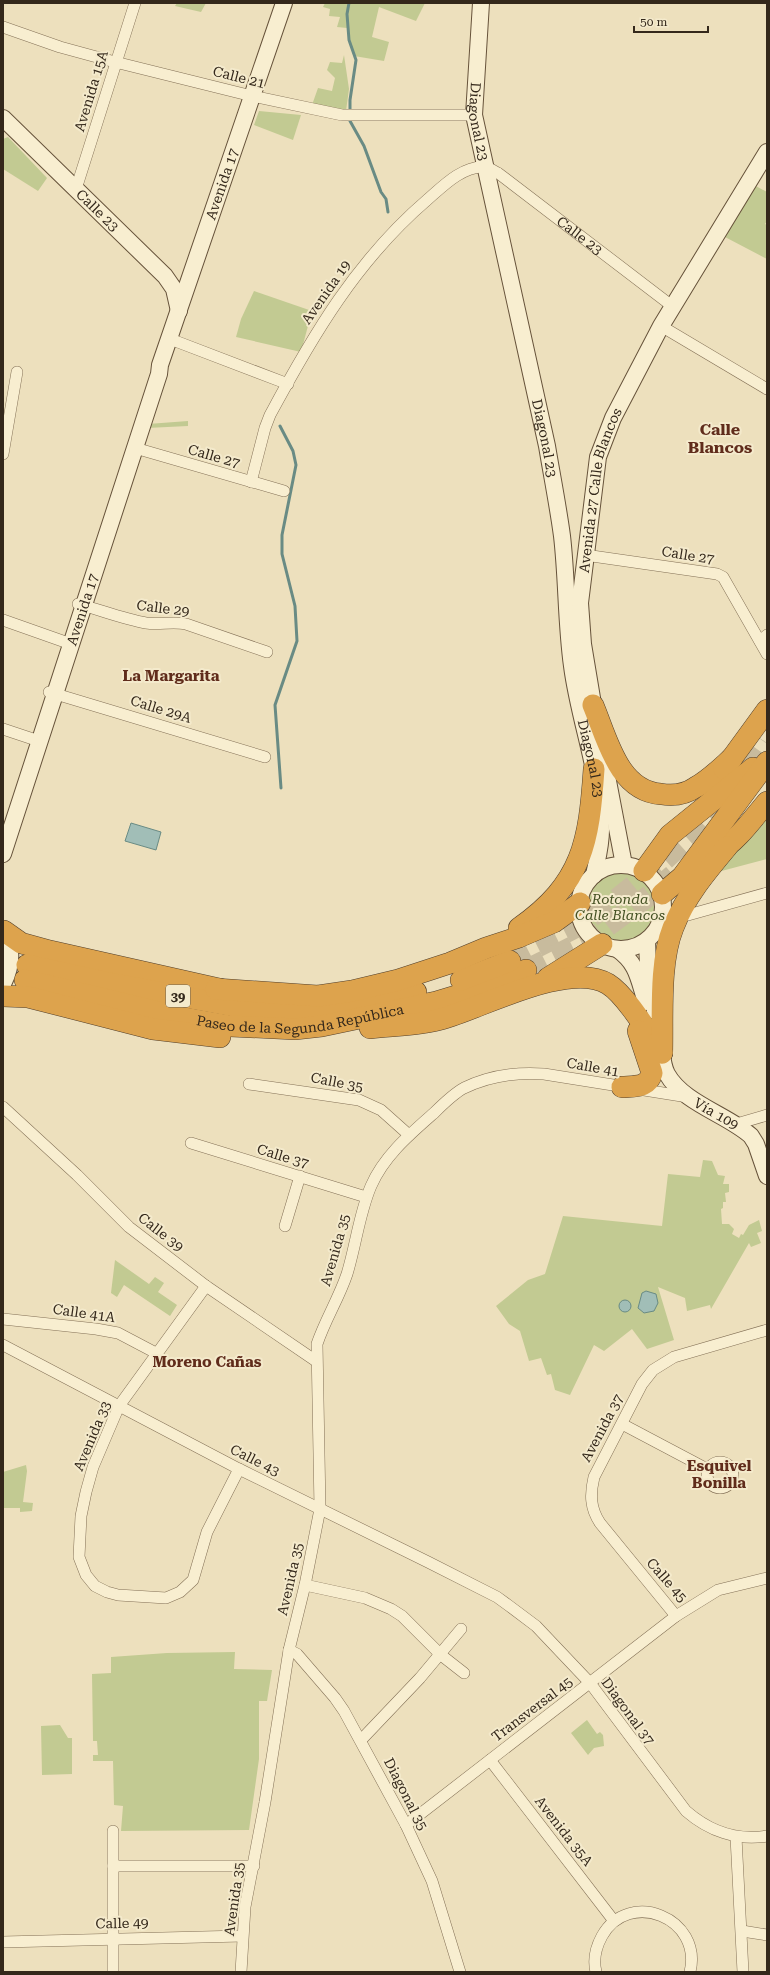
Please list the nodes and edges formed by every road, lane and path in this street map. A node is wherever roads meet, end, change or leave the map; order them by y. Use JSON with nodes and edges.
{"nodes":[{"id":1,"x":135,"y":3,"type":"edge"},
{"id":2,"x":284,"y":3,"type":"edge"},
{"id":3,"x":481,"y":3,"type":"edge"},
{"id":4,"x":3,"y":27,"type":"edge"},
{"id":5,"x":115,"y":62,"type":"junction"},
{"id":6,"x":252,"y":96,"type":"junction"},
{"id":7,"x":474,"y":115,"type":"junction"},
{"id":8,"x":3,"y":118,"type":"edge"},
{"id":9,"x":767,"y":152,"type":"edge"},
{"id":10,"x":485,"y":167,"type":"junction"},
{"id":11,"x":76,"y":189,"type":"junction"},
{"id":12,"x":196,"y":263,"type":"junction"},
{"id":13,"x":158,"y":269,"type":"junction"},
{"id":14,"x":672,"y":306,"type":"junction"},
{"id":15,"x":179,"y":311,"type":"junction"},
{"id":16,"x":661,"y":326,"type":"junction"},
{"id":17,"x":170,"y":339,"type":"junction"},
{"id":18,"x":160,"y":366,"type":"junction"},
{"id":19,"x":17,"y":372,"type":"dead end"},
{"id":20,"x":288,"y":384,"type":"junction"},
{"id":21,"x":767,"y":389,"type":"edge"},
{"id":22,"x":135,"y":448,"type":"junction"},
{"id":23,"x":3,"y":454,"type":"edge"},
{"id":24,"x":251,"y":482,"type":"junction"},
{"id":25,"x":284,"y":491,"type":"dead end"},
{"id":26,"x":585,"y":555,"type":"junction"},
{"id":27,"x":81,"y":605,"type":"junction"},
{"id":28,"x":3,"y":620,"type":"edge"},
{"id":29,"x":763,"y":638,"type":"edge"},
{"id":30,"x":68,"y":643,"type":"junction"},
{"id":31,"x":267,"y":652,"type":"dead end"},
{"id":32,"x":767,"y":654,"type":"edge"},
{"id":33,"x":52,"y":692,"type":"junction"},
{"id":34,"x":593,"y":705,"type":"junction"},
{"id":35,"x":767,"y":710,"type":"edge"},
{"id":36,"x":3,"y":729,"type":"edge"},
{"id":37,"x":36,"y":740,"type":"junction"},
{"id":38,"x":265,"y":757,"type":"dead end"},
{"id":39,"x":767,"y":757,"type":"edge"},
{"id":40,"x":732,"y":758,"type":"junction"},
{"id":41,"x":767,"y":762,"type":"edge"},
{"id":42,"x":594,"y":769,"type":"junction"},
{"id":43,"x":767,"y":802,"type":"edge"},
{"id":44,"x":3,"y":831,"type":"edge"},
{"id":45,"x":670,"y":835,"type":"junction"},
{"id":46,"x":728,"y":847,"type":"junction"},
{"id":47,"x":3,"y":854,"type":"edge"},
{"id":48,"x":634,"y":868,"type":"junction"},
{"id":49,"x":594,"y":875,"type":"junction"},
{"id":50,"x":682,"y":877,"type":"junction"},
{"id":51,"x":767,"y":893,"type":"edge"},
{"id":52,"x":662,"y":894,"type":"junction"},
{"id":53,"x":580,"y":903,"type":"junction"},
{"id":54,"x":688,"y":915,"type":"dead end"},
{"id":55,"x":4,"y":930,"type":"edge"},
{"id":56,"x":647,"y":941,"type":"junction"},
{"id":57,"x":609,"y":947,"type":"junction"},
{"id":58,"x":486,"y":948,"type":"junction"},
{"id":59,"x":525,"y":972,"type":"junction"},
{"id":60,"x":3,"y":984,"type":"edge"},
{"id":61,"x":216,"y":989,"type":"junction"},
{"id":62,"x":3,"y":996,"type":"edge"},
{"id":63,"x":330,"y":1006,"type":"junction"},
{"id":64,"x":632,"y":1011,"type":"junction"},
{"id":65,"x":313,"y":1028,"type":"junction"},
{"id":66,"x":662,"y":1053,"type":"junction"},
{"id":67,"x":249,"y":1084,"type":"dead end"},
{"id":68,"x":622,"y":1087,"type":"junction"},
{"id":69,"x":690,"y":1097,"type":"junction"},
{"id":70,"x":3,"y":1107,"type":"edge"},
{"id":71,"x":767,"y":1115,"type":"edge"},
{"id":72,"x":734,"y":1125,"type":"junction"},
{"id":73,"x":409,"y":1134,"type":"junction"},
{"id":74,"x":191,"y":1143,"type":"dead end"},
{"id":75,"x":300,"y":1176,"type":"junction"},
{"id":76,"x":767,"y":1176,"type":"edge"},
{"id":77,"x":366,"y":1197,"type":"junction"},
{"id":78,"x":285,"y":1226,"type":"dead end"},
{"id":79,"x":206,"y":1286,"type":"junction"},
{"id":80,"x":3,"y":1319,"type":"edge"},
{"id":81,"x":767,"y":1330,"type":"edge"},
{"id":82,"x":3,"y":1345,"type":"edge"},
{"id":83,"x":156,"y":1353,"type":"junction"},
{"id":84,"x":316,"y":1361,"type":"junction"},
{"id":85,"x":119,"y":1406,"type":"junction"},
{"id":86,"x":622,"y":1424,"type":"junction"},
{"id":87,"x":239,"y":1469,"type":"junction"},
{"id":88,"x":709,"y":1470,"type":"dead end"},
{"id":89,"x":592,"y":1505,"type":"joint"},
{"id":90,"x":320,"y":1509,"type":"junction"},
{"id":91,"x":767,"y":1578,"type":"edge"},
{"id":92,"x":305,"y":1585,"type":"junction"},
{"id":93,"x":497,"y":1597,"type":"joint"},
{"id":94,"x":676,"y":1616,"type":"junction"},
{"id":95,"x":461,"y":1629,"type":"dead end"},
{"id":96,"x":289,"y":1650,"type":"junction"},
{"id":97,"x":441,"y":1654,"type":"junction"},
{"id":98,"x":464,"y":1673,"type":"dead end"},
{"id":99,"x":590,"y":1683,"type":"junction"},
{"id":100,"x":361,"y":1740,"type":"junction"},
{"id":101,"x":490,"y":1760,"type":"junction"},
{"id":102,"x":406,"y":1825,"type":"junction"},
{"id":103,"x":113,"y":1831,"type":"dead end"},
{"id":104,"x":767,"y":1836,"type":"edge"},
{"id":105,"x":736,"y":1837,"type":"junction"},
{"id":106,"x":113,"y":1866,"type":"junction"},
{"id":107,"x":254,"y":1866,"type":"junction"},
{"id":108,"x":614,"y":1921,"type":"junction"},
{"id":109,"x":742,"y":1930,"type":"junction"},
{"id":110,"x":767,"y":1935,"type":"edge"},
{"id":111,"x":242,"y":1936,"type":"junction"},
{"id":112,"x":112,"y":1938,"type":"junction"},
{"id":113,"x":3,"y":1942,"type":"edge"},
{"id":114,"x":113,"y":1972,"type":"edge"},
{"id":115,"x":241,"y":1972,"type":"edge"},
{"id":116,"x":460,"y":1972,"type":"edge"},
{"id":117,"x":596,"y":1972,"type":"edge"},
{"id":118,"x":690,"y":1972,"type":"edge"},
{"id":119,"x":743,"y":1972,"type":"edge"}],
"edges":[{"from":1,"to":5,"type":"street","name":"Avenida 15A"},
{"from":2,"to":6,"type":"main road","name":"Avenida 17"},
{"from":3,"to":7,"type":"main road","name":"Diagonal 23"},
{"from":4,"to":5,"type":"street","name":"Calle 21"},
{"from":5,"to":6,"type":"street","name":"Calle 21"},
{"from":5,"to":11,"type":"street","name":"Avenida 15A"},
{"from":6,"to":7,"type":"street","name":"Calle 21"},
{"from":6,"to":12,"type":"main road","name":"Avenida 17"},
{"from":7,"to":10,"type":"main road","name":"Diagonal 23"},
{"from":8,"to":11,"type":"main road","name":"Calle 23"},
{"from":9,"to":14,"type":"main road","name":"Avenida 27 Calle Blancos"},
{"from":10,"to":14,"type":"street","name":"Calle 23"},
{"from":10,"to":20,"type":"street","name":"Avenida 19"},
{"from":10,"to":42,"type":"main road","name":"Diagonal 23"},
{"from":11,"to":13,"type":"main road","name":"Calle 23"},
{"from":12,"to":13,"type":"main road"},
{"from":12,"to":15,"type":"main road","name":"Avenida 17"},
{"from":13,"to":15,"type":"main road","name":"Calle 23"},
{"from":14,"to":16,"type":"main road","name":"Avenida 27 Calle Blancos"},
{"from":15,"to":17,"type":"main road","name":"Avenida 17"},
{"from":16,"to":21,"type":"street"},
{"from":16,"to":26,"type":"main road","name":"Avenida 27 Calle Blancos"},
{"from":17,"to":18,"type":"main road","name":"Avenida 17"},
{"from":17,"to":20,"type":"street"},
{"from":18,"to":22,"type":"main road","name":"Avenida 17"},
{"from":18,"to":27,"type":"main road","name":"Avenida 17"},
{"from":19,"to":23,"type":"street"},
{"from":20,"to":24,"type":"street","name":"Avenida 19"},
{"from":22,"to":24,"type":"street","name":"Calle 27"},
{"from":22,"to":27,"type":"main road","name":"Avenida 17"},
{"from":24,"to":25,"type":"street","name":"Calle 27"},
{"from":26,"to":29,"type":"street","name":"Calle 27"},
{"from":26,"to":34,"type":"main road","name":"Avenida 27 Calle Blancos"},
{"from":27,"to":30,"type":"main road","name":"Avenida 17"},
{"from":27,"to":31,"type":"street","name":"Calle 29"},
{"from":28,"to":30,"type":"street"},
{"from":29,"to":32,"type":"street","name":"Calle 27"},
{"from":30,"to":33,"type":"main road","name":"Avenida 17"},
{"from":33,"to":37,"type":"main road","name":"Avenida 17"},
{"from":33,"to":38,"type":"street","name":"Calle 29A"},
{"from":34,"to":40,"type":"highway"},
{"from":34,"to":48,"type":"main road","name":"Avenida 27 Calle Blancos"},
{"from":35,"to":40,"type":"highway"},
{"from":36,"to":37,"type":"street"},
{"from":37,"to":44,"type":"main road","name":"Avenida 17"},
{"from":37,"to":47,"type":"main road","name":"Avenida 17"},
{"from":39,"to":45,"type":"highway"},
{"from":40,"to":45,"type":"highway"},
{"from":41,"to":50,"type":"highway"},
{"from":42,"to":49,"type":"main road","name":"Diagonal 23"},
{"from":42,"to":58,"type":"highway"},
{"from":43,"to":46,"type":"highway"},
{"from":45,"to":48,"type":"highway"},
{"from":46,"to":50,"type":"highway"},
{"from":46,"to":66,"type":"highway"},
{"from":48,"to":49,"type":"main road"},
{"from":48,"to":52,"type":"main road"},
{"from":49,"to":53,"type":"main road"},
{"from":50,"to":52,"type":"highway"},
{"from":51,"to":54,"type":"street"},
{"from":52,"to":56,"type":"main road"},
{"from":53,"to":57,"type":"main road"},
{"from":53,"to":58,"type":"highway"},
{"from":55,"to":60,"type":"main road"},
{"from":55,"to":61,"type":"highway"},
{"from":56,"to":57,"type":"main road"},
{"from":56,"to":66,"type":"main road","name":"Vía 109"},
{"from":57,"to":59,"type":"highway"},
{"from":57,"to":66,"type":"main road","name":"Vía 109"},
{"from":58,"to":61,"type":"highway"},
{"from":59,"to":63,"type":"highway","name":"Paseo de la Segunda República","number":"39"},
{"from":59,"to":64,"type":"highway"},
{"from":59,"to":65,"type":"highway","name":"Paseo de la Segunda República","number":"39"},
{"from":61,"to":63,"type":"highway"},
{"from":62,"to":65,"type":"highway"},
{"from":63,"to":65,"type":"highway","name":"Paseo de la Segunda República","number":"39"},
{"from":64,"to":66,"type":"highway"},
{"from":64,"to":68,"type":"highway"},
{"from":66,"to":69,"type":"main road","name":"Vía 109"},
{"from":67,"to":73,"type":"street","name":"Calle 35"},
{"from":68,"to":69,"type":"street","name":"Calle 41"},
{"from":68,"to":73,"type":"street","name":"Calle 41"},
{"from":69,"to":72,"type":"main road","name":"Vía 109"},
{"from":70,"to":79,"type":"street","name":"Calle 39"},
{"from":71,"to":72,"type":"street"},
{"from":72,"to":76,"type":"main road","name":"Vía 109"},
{"from":73,"to":77,"type":"street","name":"Avenida 35"},
{"from":74,"to":75,"type":"street","name":"Calle 37"},
{"from":75,"to":77,"type":"street","name":"Calle 37"},
{"from":75,"to":78,"type":"street"},
{"from":77,"to":84,"type":"street","name":"Avenida 35"},
{"from":79,"to":83,"type":"street","name":"Avenida 33"},
{"from":79,"to":84,"type":"street","name":"Calle 39"},
{"from":80,"to":83,"type":"street","name":"Calle 41A"},
{"from":81,"to":86,"type":"street","name":"Avenida 37"},
{"from":82,"to":85,"type":"street","name":"Calle 43"},
{"from":83,"to":85,"type":"street","name":"Avenida 33"},
{"from":84,"to":90,"type":"street","name":"Avenida 35"},
{"from":85,"to":87,"type":"street","name":"Calle 43"},
{"from":85,"to":87,"type":"street","name":"Avenida 33"},
{"from":86,"to":88,"type":"street"},
{"from":86,"to":89,"type":"street","name":"Avenida 37"},
{"from":87,"to":90,"type":"street","name":"Calle 43"},
{"from":89,"to":94,"type":"street","name":"Calle 45"},
{"from":90,"to":92,"type":"street","name":"Avenida 35"},
{"from":90,"to":93,"type":"street","name":"Calle 43"},
{"from":91,"to":94,"type":"street","name":"Calle 45"},
{"from":92,"to":96,"type":"street","name":"Avenida 35"},
{"from":92,"to":97,"type":"street"},
{"from":93,"to":99,"type":"street","name":"Diagonal 37"},
{"from":94,"to":99,"type":"street","name":"Transversal 45"},
{"from":95,"to":97,"type":"street"},
{"from":96,"to":100,"type":"street","name":"Diagonal 35"},
{"from":96,"to":107,"type":"street","name":"Avenida 35"},
{"from":97,"to":98,"type":"street"},
{"from":97,"to":100,"type":"street"},
{"from":99,"to":101,"type":"street","name":"Transversal 45"},
{"from":99,"to":105,"type":"street","name":"Diagonal 37"},
{"from":100,"to":102,"type":"street","name":"Diagonal 35"},
{"from":101,"to":102,"type":"street","name":"Transversal 45"},
{"from":101,"to":108,"type":"street","name":"Avenida 35A"},
{"from":102,"to":116,"type":"street","name":"Diagonal 35"},
{"from":103,"to":106,"type":"street"},
{"from":104,"to":105,"type":"street"},
{"from":105,"to":109,"type":"street"},
{"from":106,"to":107,"type":"street"},
{"from":106,"to":112,"type":"street"},
{"from":107,"to":111,"type":"street","name":"Avenida 35"},
{"from":108,"to":117,"type":"street"},
{"from":108,"to":118,"type":"street"},
{"from":109,"to":110,"type":"street"},
{"from":109,"to":119,"type":"street"},
{"from":111,"to":112,"type":"street","name":"Calle 49"},
{"from":111,"to":115,"type":"street","name":"Avenida 35"},
{"from":112,"to":113,"type":"street","name":"Calle 49"},
{"from":112,"to":114,"type":"street"}]}
